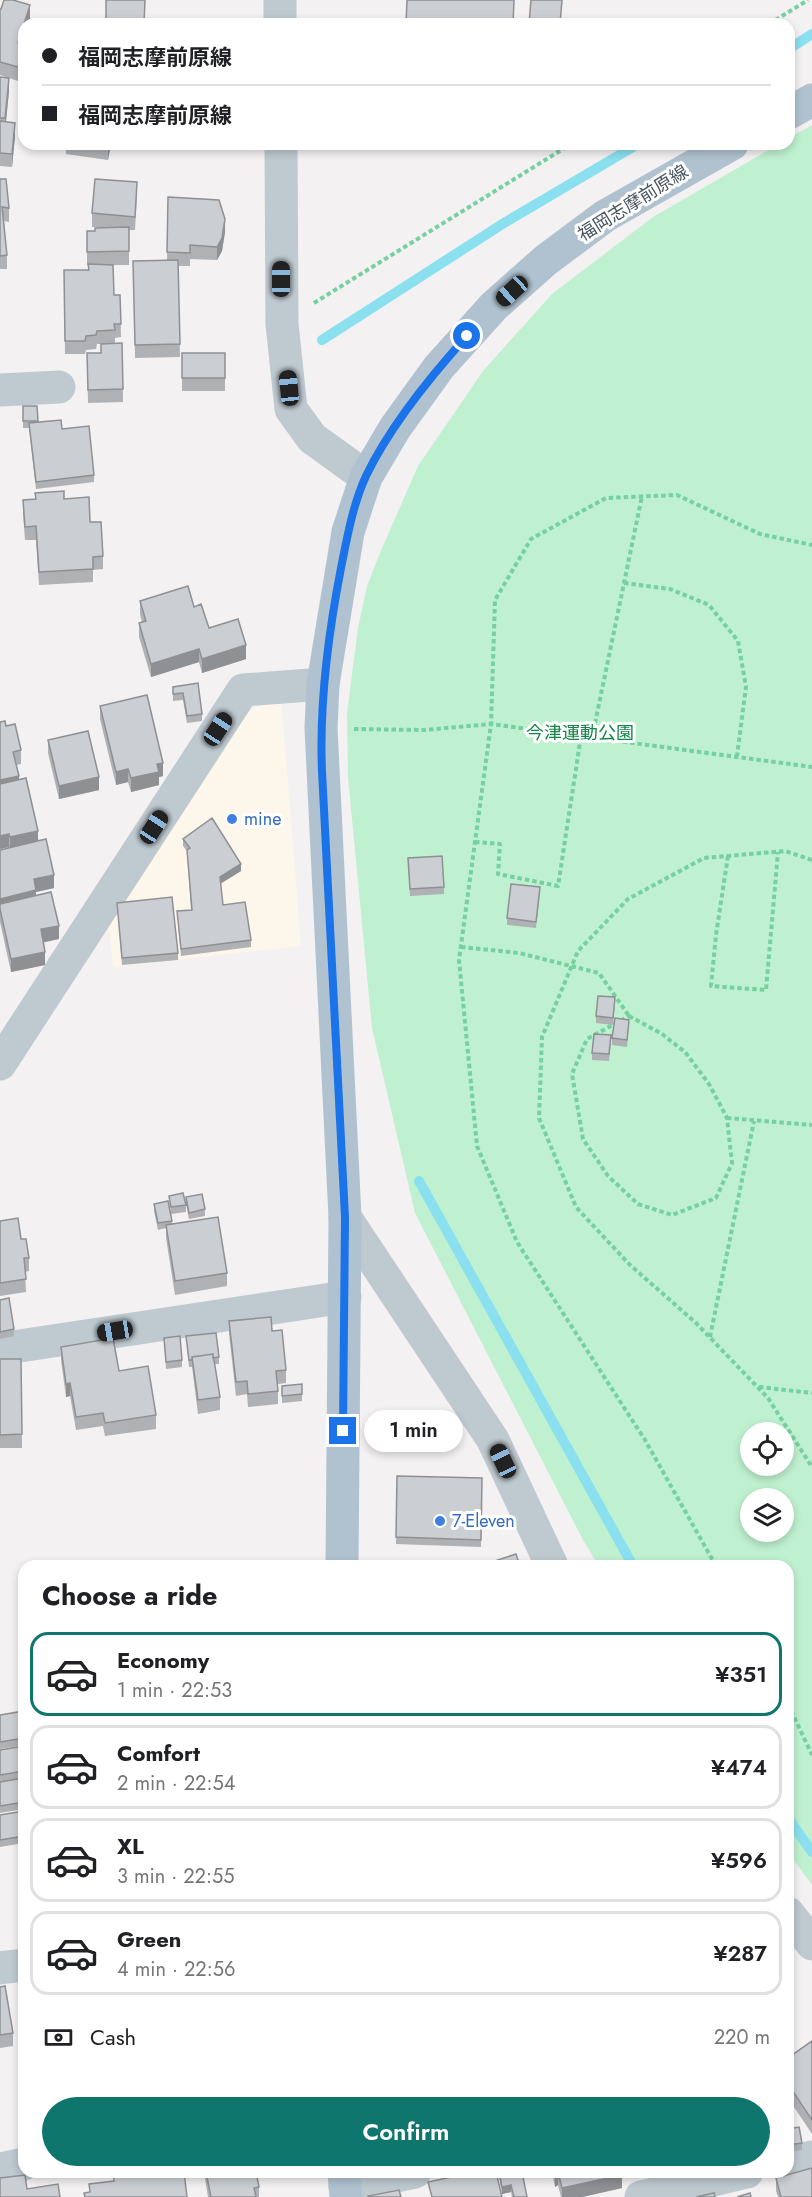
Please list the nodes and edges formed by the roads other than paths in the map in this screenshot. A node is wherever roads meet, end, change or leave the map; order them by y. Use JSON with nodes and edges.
{"nodes":[{"id":1,"x":280,"y":0,"type":"edge"},
{"id":2,"x":280,"y":18,"type":"edge"},
{"id":3,"x":812,"y":100,"type":"edge"},
{"id":4,"x":795,"y":110,"type":"edge"},
{"id":5,"x":280,"y":150,"type":"edge"},
{"id":6,"x":721,"y":150,"type":"edge"},
{"id":7,"x":59,"y":387,"type":"dead end"},
{"id":8,"x":0,"y":390,"type":"edge"},
{"id":9,"x":366,"y":477,"type":"junction"},
{"id":10,"x":323,"y":684,"type":"junction"},
{"id":11,"x":1,"y":1059,"type":"edge"},
{"id":12,"x":345,"y":1217,"type":"junction"},
{"id":13,"x":345,"y":1297,"type":"junction"},
{"id":14,"x":0,"y":1349,"type":"edge"},
{"id":15,"x":342,"y":1560,"type":"edge"},
{"id":16,"x":549,"y":1560,"type":"edge"},
{"id":17,"x":794,"y":1921,"type":"edge"},
{"id":18,"x":812,"y":1944,"type":"edge"},
{"id":19,"x":18,"y":1966,"type":"edge"},
{"id":20,"x":0,"y":1968,"type":"edge"},
{"id":21,"x":812,"y":2157,"type":"edge"},
{"id":22,"x":794,"y":2162,"type":"edge"},
{"id":23,"x":18,"y":2165,"type":"edge"},
{"id":24,"x":0,"y":2169,"type":"edge"},
{"id":25,"x":383,"y":2178,"type":"edge"},
{"id":26,"x":722,"y":2178,"type":"edge"},
{"id":27,"x":345,"y":2185,"type":"edge"},
{"id":28,"x":641,"y":2197,"type":"edge"}],
"edges":[{"from":1,"to":2,"type":"street"},
{"from":3,"to":4,"type":"main road"},
{"from":5,"to":9,"type":"street"},
{"from":6,"to":9,"type":"main road","name":"福岡志摩前原線"},
{"from":7,"to":8,"type":"street"},
{"from":9,"to":10,"type":"main road","name":"福岡志摩前原線"},
{"from":10,"to":11,"type":"street"},
{"from":10,"to":12,"type":"main road","name":"福岡志摩前原線"},
{"from":12,"to":13,"type":"main road","name":"福岡志摩前原線"},
{"from":12,"to":16,"type":"street"},
{"from":13,"to":14,"type":"street"},
{"from":13,"to":15,"type":"main road","name":"福岡志摩前原線"},
{"from":17,"to":18,"type":"street"},
{"from":19,"to":20,"type":"street"},
{"from":21,"to":22,"type":"street"},
{"from":23,"to":24,"type":"street"},
{"from":25,"to":27,"type":"street"},
{"from":26,"to":28,"type":"street"}]}
